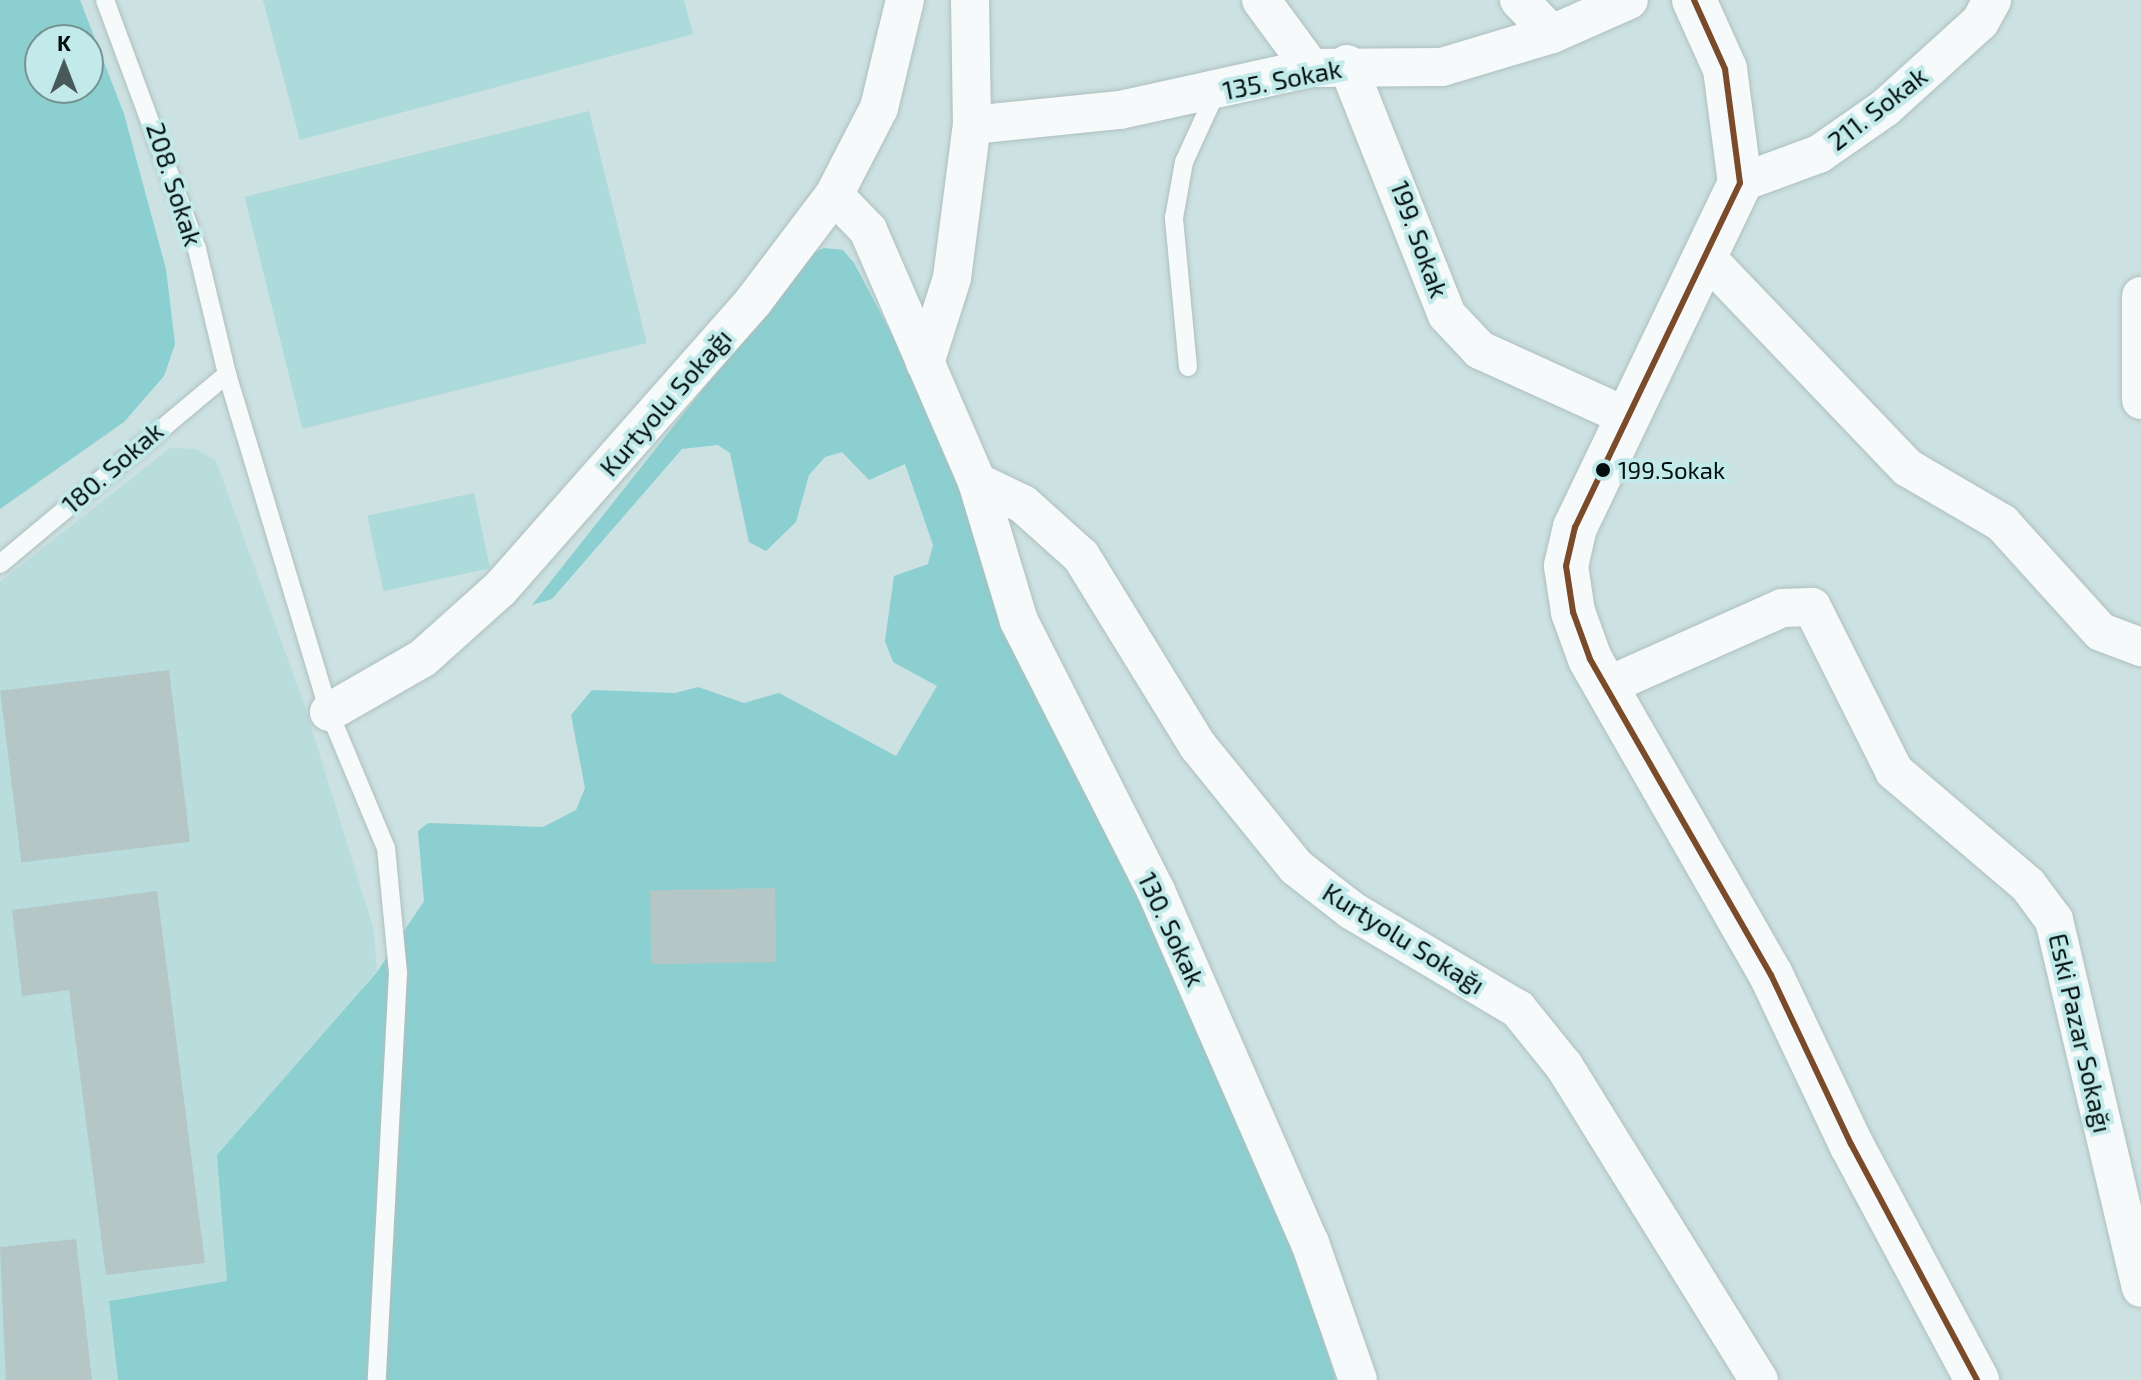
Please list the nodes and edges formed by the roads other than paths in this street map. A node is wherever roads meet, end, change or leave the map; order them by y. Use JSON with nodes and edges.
{"nodes":[{"id":1,"x":105,"y":0,"type":"edge"},
{"id":2,"x":905,"y":0,"type":"edge"},
{"id":3,"x":970,"y":0,"type":"edge"},
{"id":4,"x":1261,"y":0,"type":"edge"},
{"id":5,"x":1519,"y":0,"type":"edge"},
{"id":6,"x":1629,"y":0,"type":"edge"},
{"id":7,"x":1694,"y":0,"type":"edge"},
{"id":8,"x":1992,"y":0,"type":"edge"},
{"id":9,"x":1552,"y":34,"type":"junction"},
{"id":10,"x":1329,"y":66,"type":"junction"},
{"id":11,"x":1216,"y":92,"type":"junction"},
{"id":12,"x":972,"y":125,"type":"junction"},
{"id":13,"x":1740,"y":183,"type":"junction"},
{"id":14,"x":834,"y":195,"type":"junction"},
{"id":15,"x":1708,"y":259,"type":"junction"},
{"id":16,"x":2141,"y":296,"type":"edge"},
{"id":17,"x":925,"y":363,"type":"junction"},
{"id":18,"x":1188,"y":367,"type":"dead end"},
{"id":19,"x":227,"y":374,"type":"junction"},
{"id":20,"x":2141,"y":400,"type":"edge"},
{"id":21,"x":1623,"y":415,"type":"junction"},
{"id":22,"x":977,"y":482,"type":"junction"},
{"id":23,"x":0,"y":564,"type":"edge"},
{"id":24,"x":2141,"y":647,"type":"edge"},
{"id":25,"x":1607,"y":686,"type":"junction"},
{"id":26,"x":329,"y":712,"type":"junction"},
{"id":27,"x":1843,"y":1106,"type":"junction"},
{"id":28,"x":2141,"y":1288,"type":"edge"},
{"id":29,"x":377,"y":1380,"type":"edge"},
{"id":30,"x":1358,"y":1380,"type":"edge"},
{"id":31,"x":1759,"y":1380,"type":"edge"},
{"id":32,"x":1977,"y":1380,"type":"edge"},
{"id":33,"x":2000,"y":1380,"type":"edge"}],
"edges":[{"from":1,"to":19,"type":"lane","name":"208. Sokak"},
{"from":2,"to":14,"type":"street","name":"Kurtyolu Sokağı"},
{"from":3,"to":12,"type":"street"},
{"from":4,"to":10,"type":"street","name":"199. Sokak"},
{"from":5,"to":9,"type":"street"},
{"from":6,"to":9,"type":"street","name":"135. Sokak"},
{"from":7,"to":13,"type":"street"},
{"from":8,"to":13,"type":"street","name":"211. Sokak"},
{"from":9,"to":10,"type":"street","name":"135. Sokak"},
{"from":10,"to":11,"type":"street","name":"135. Sokak"},
{"from":10,"to":21,"type":"street","name":"199. Sokak"},
{"from":11,"to":12,"type":"street","name":"135. Sokak"},
{"from":11,"to":18,"type":"lane"},
{"from":12,"to":17,"type":"street"},
{"from":13,"to":15,"type":"street"},
{"from":14,"to":17,"type":"street"},
{"from":14,"to":26,"type":"street","name":"Kurtyolu Sokağı"},
{"from":15,"to":21,"type":"street"},
{"from":15,"to":24,"type":"street"},
{"from":16,"to":20,"type":"street"},
{"from":17,"to":22,"type":"street"},
{"from":19,"to":23,"type":"lane","name":"180. Sokak"},
{"from":19,"to":26,"type":"lane","name":"208. Sokak"},
{"from":21,"to":25,"type":"street"},
{"from":22,"to":30,"type":"street","name":"130. Sokak"},
{"from":22,"to":31,"type":"street","name":"Kurtyolu Sokağı"},
{"from":25,"to":27,"type":"street"},
{"from":25,"to":28,"type":"street","name":"Eski Pazar Sokağı"},
{"from":26,"to":29,"type":"lane","name":"208. Sokak"},
{"from":27,"to":32,"type":"street"},
{"from":27,"to":33,"type":"street"}]}
